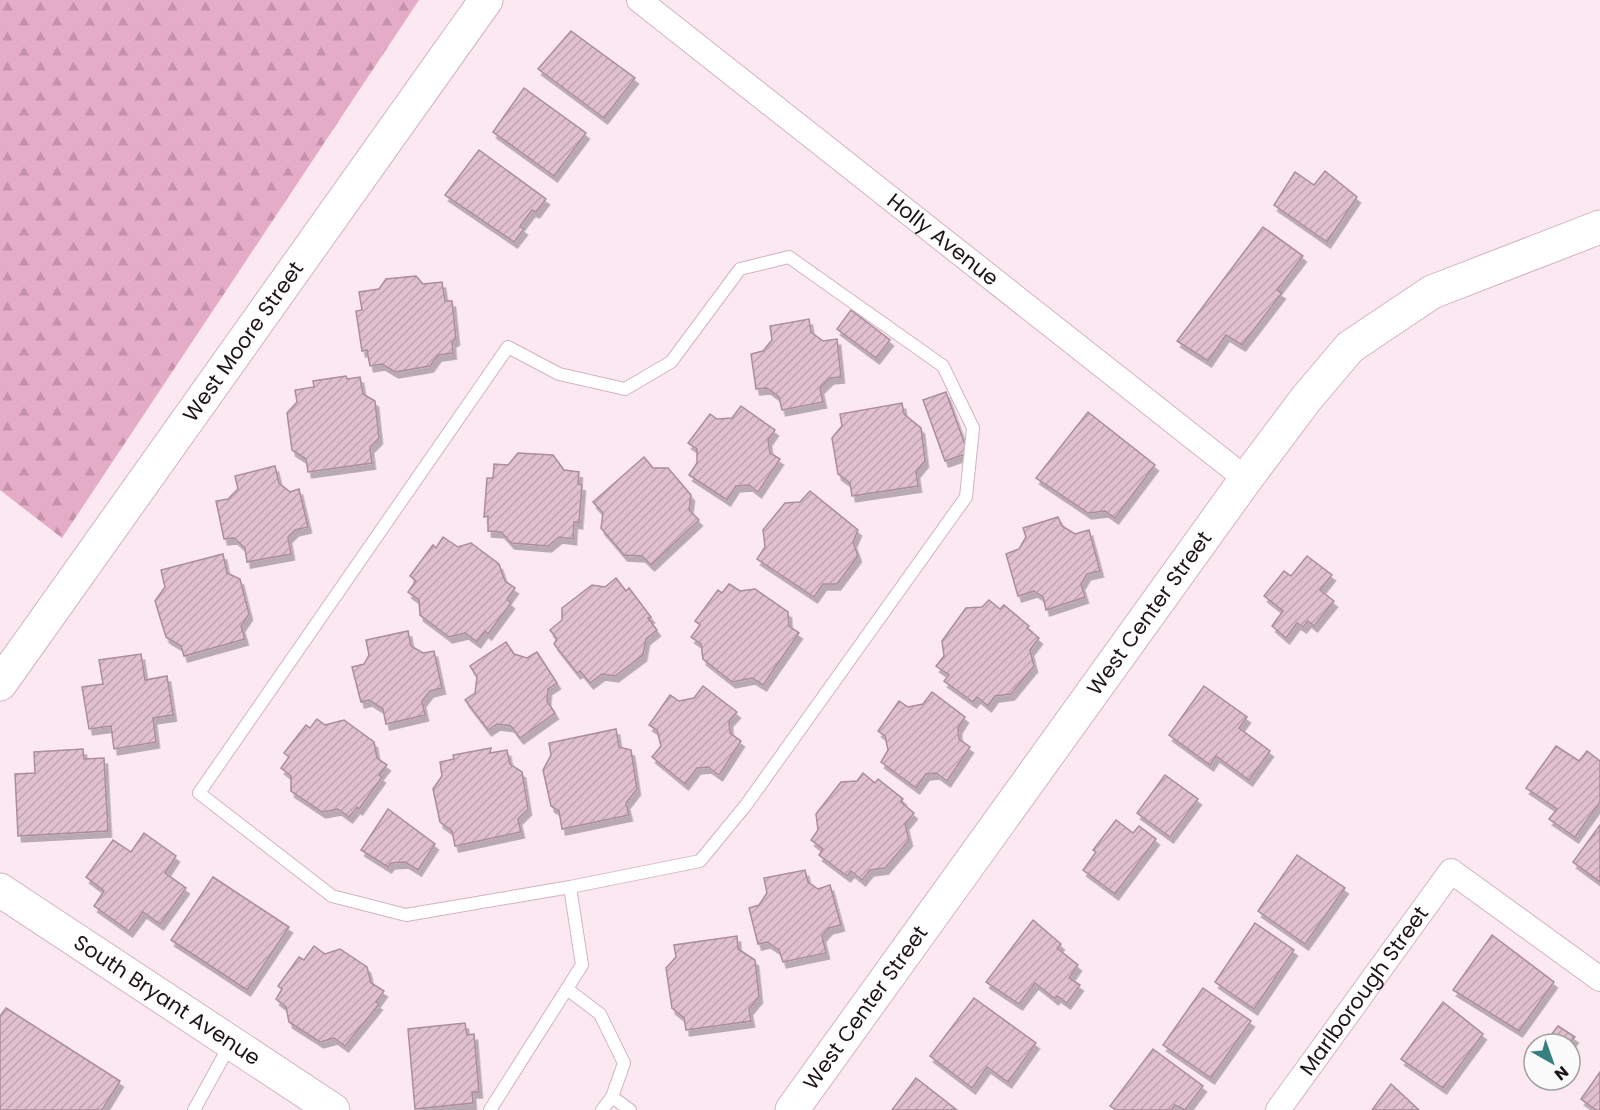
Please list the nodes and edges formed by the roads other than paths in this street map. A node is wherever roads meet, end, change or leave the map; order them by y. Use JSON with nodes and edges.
{"nodes":[{"id":1,"x":486,"y":0,"type":"edge"},
{"id":2,"x":639,"y":0,"type":"edge"},
{"id":3,"x":1600,"y":227,"type":"edge"},
{"id":4,"x":1246,"y":479,"type":"junction"},
{"id":5,"x":0,"y":684,"type":"edge"},
{"id":6,"x":570,"y":888,"type":"junction"},
{"id":7,"x":0,"y":890,"type":"edge"},
{"id":8,"x":1600,"y":979,"type":"edge"},
{"id":9,"x":567,"y":989,"type":"junction"},
{"id":10,"x":232,"y":1043,"type":"junction"},
{"id":11,"x":612,"y":1097,"type":"junction"},
{"id":12,"x":330,"y":1109,"type":"edge"},
{"id":13,"x":194,"y":1110,"type":"edge"},
{"id":14,"x":490,"y":1110,"type":"edge"},
{"id":15,"x":602,"y":1110,"type":"edge"},
{"id":16,"x":630,"y":1110,"type":"edge"},
{"id":17,"x":792,"y":1110,"type":"edge"},
{"id":18,"x":1278,"y":1110,"type":"edge"}],
"edges":[{"from":1,"to":5,"type":"street","name":"West Moore Street"},
{"from":2,"to":4,"type":"street","name":"Holly Avenue"},
{"from":3,"to":4,"type":"street","name":"West Center Street"},
{"from":4,"to":17,"type":"street","name":"West Center Street"},
{"from":6,"to":6,"type":"lane"},
{"from":6,"to":9,"type":"lane"},
{"from":7,"to":10,"type":"street","name":"South Bryant Avenue"},
{"from":8,"to":18,"type":"street","name":"Marlborough Street"},
{"from":9,"to":11,"type":"lane"},
{"from":9,"to":14,"type":"lane"},
{"from":10,"to":12,"type":"street","name":"South Bryant Avenue"},
{"from":10,"to":13,"type":"lane"},
{"from":11,"to":15,"type":"lane"},
{"from":11,"to":16,"type":"lane"}]}
